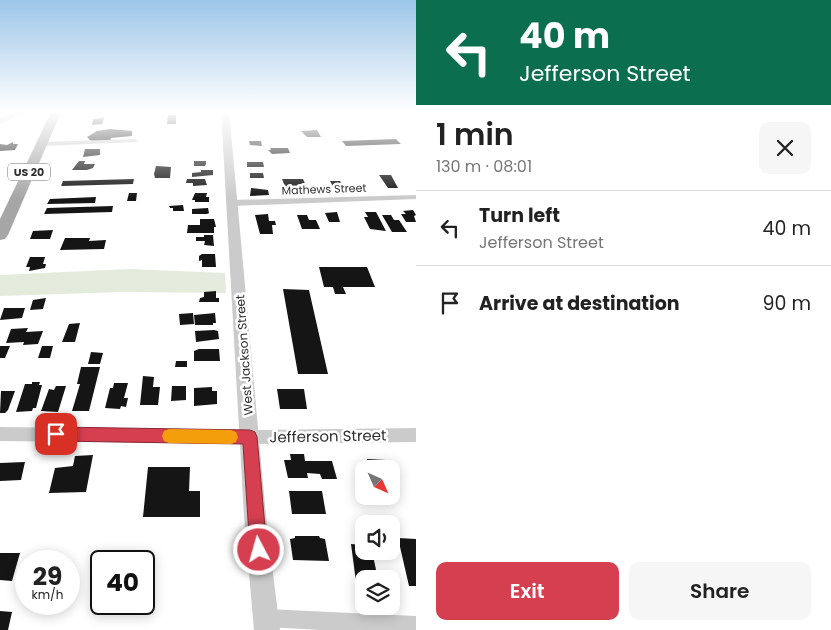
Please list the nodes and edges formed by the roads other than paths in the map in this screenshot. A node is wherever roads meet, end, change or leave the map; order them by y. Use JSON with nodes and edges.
{"nodes":[{"id":1,"x":44,"y":139,"type":"edge"},
{"id":2,"x":228,"y":139,"type":"edge"},
{"id":3,"x":135,"y":141,"type":"dead end"},
{"id":4,"x":42,"y":144,"type":"junction"},
{"id":5,"x":416,"y":197,"type":"edge"},
{"id":6,"x":233,"y":203,"type":"junction"},
{"id":7,"x":0,"y":235,"type":"edge"},
{"id":8,"x":0,"y":434,"type":"edge"},
{"id":9,"x":416,"y":435,"type":"edge"},
{"id":10,"x":250,"y":437,"type":"junction"},
{"id":11,"x":266,"y":624,"type":"edge"},
{"id":12,"x":416,"y":626,"type":"edge"}],
"edges":[{"from":1,"to":4,"type":"main road","number":"US 20"},
{"from":2,"to":6,"type":"street","name":"West Jackson Street"},
{"from":3,"to":4,"type":"street"},
{"from":4,"to":7,"type":"main road","number":"US 20"},
{"from":5,"to":6,"type":"street","name":"Mathews Street"},
{"from":6,"to":10,"type":"street","name":"West Jackson Street"},
{"from":8,"to":10,"type":"street","name":"Jefferson Street"},
{"from":9,"to":10,"type":"street","name":"Jefferson Street"},
{"from":10,"to":11,"type":"street","name":"West Jackson Street"},
{"from":11,"to":12,"type":"street"}]}
